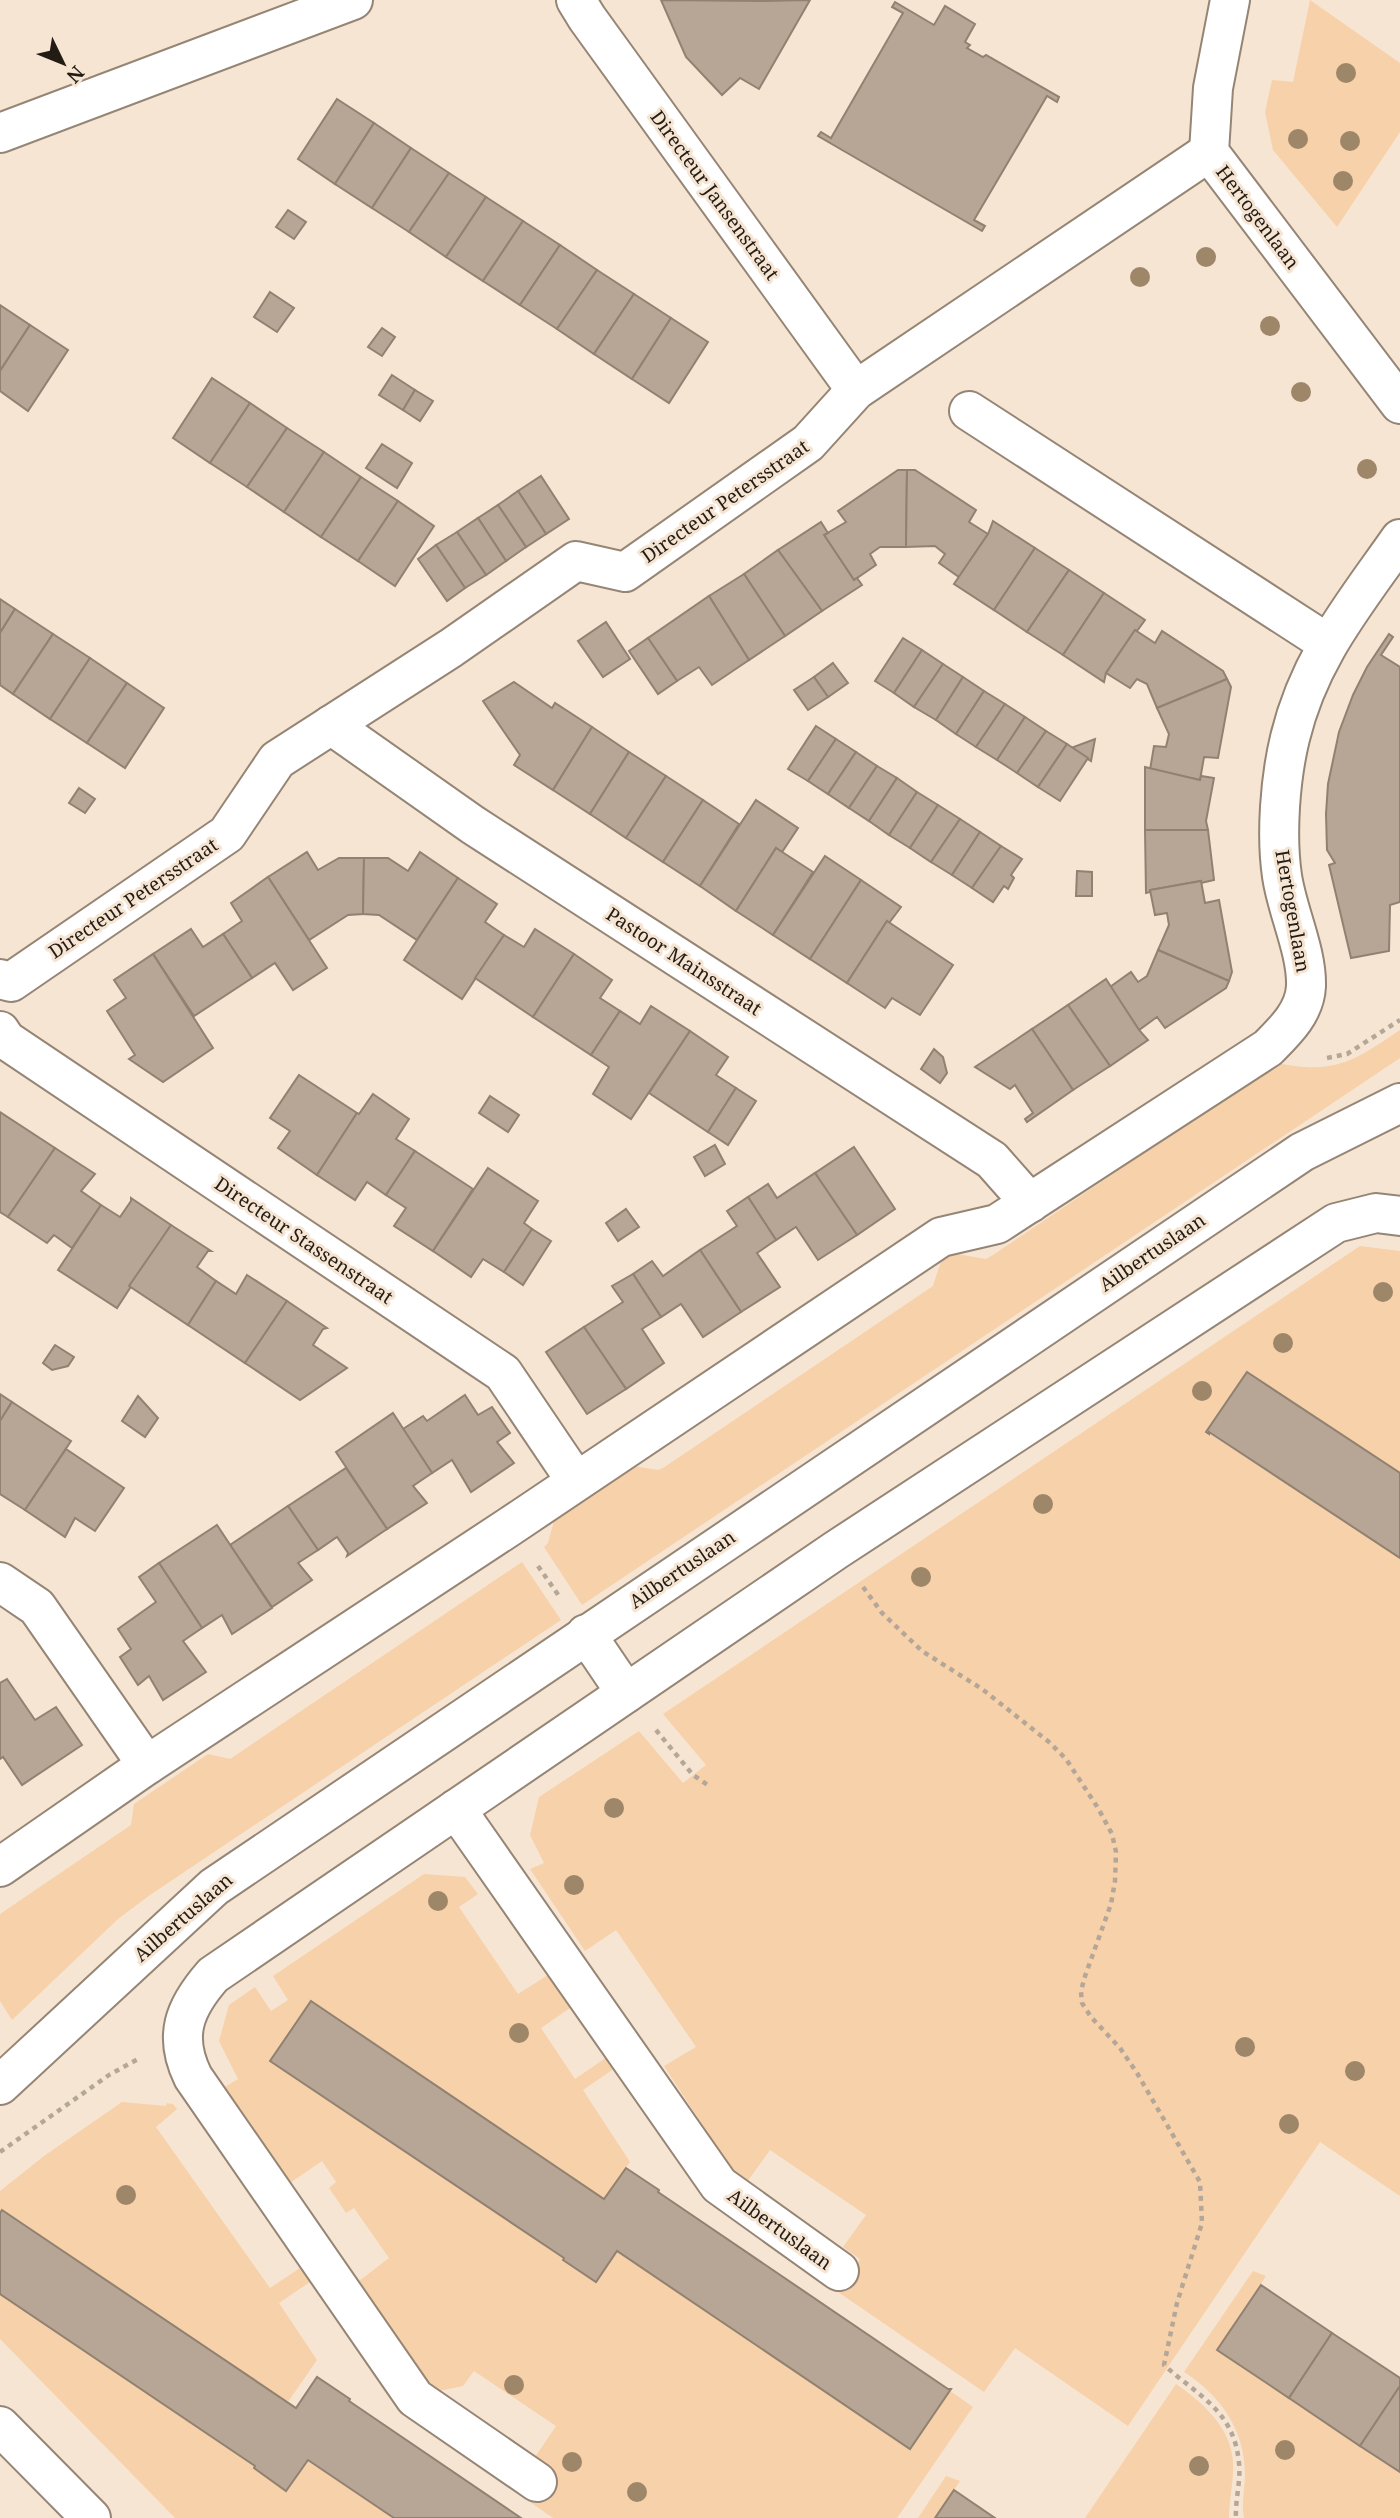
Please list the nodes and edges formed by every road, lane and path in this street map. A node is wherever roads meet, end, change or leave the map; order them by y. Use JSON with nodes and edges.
{"nodes":[{"id":1,"x":353,"y":0,"type":"edge"},
{"id":2,"x":576,"y":0,"type":"edge"},
{"id":3,"x":1230,"y":0,"type":"edge"},
{"id":4,"x":0,"y":133,"type":"edge"},
{"id":5,"x":1209,"y":152,"type":"junction"},
{"id":6,"x":856,"y":390,"type":"junction"},
{"id":7,"x":1400,"y":404,"type":"edge"},
{"id":8,"x":969,"y":411,"type":"dead end"},
{"id":9,"x":1400,"y":539,"type":"edge"},
{"id":10,"x":1327,"y":642,"type":"junction"},
{"id":11,"x":331,"y":725,"type":"junction"},
{"id":12,"x":0,"y":979,"type":"edge"},
{"id":13,"x":0,"y":1031,"type":"edge"},
{"id":14,"x":1400,"y":1103,"type":"edge"},
{"id":15,"x":1030,"y":1203,"type":"junction"},
{"id":16,"x":1400,"y":1216,"type":"edge"},
{"id":17,"x":576,"y":1480,"type":"junction"},
{"id":18,"x":509,"y":1527,"type":"junction"},
{"id":19,"x":836,"y":1550,"type":"junction"},
{"id":20,"x":0,"y":1583,"type":"edge"},
{"id":21,"x":586,"y":1634,"type":"junction"},
{"id":22,"x":618,"y":1680,"type":"junction"},
{"id":23,"x":147,"y":1765,"type":"junction"},
{"id":24,"x":708,"y":1785,"type":"dead end"},
{"id":25,"x":456,"y":1809,"type":"junction"},
{"id":26,"x":0,"y":1867,"type":"edge"},
{"id":27,"x":183,"y":2035,"type":"junction"},
{"id":28,"x":0,"y":2085,"type":"edge"},
{"id":29,"x":0,"y":2152,"type":"edge"},
{"id":30,"x":839,"y":2271,"type":"dead end"},
{"id":31,"x":0,"y":2426,"type":"edge"},
{"id":32,"x":537,"y":2482,"type":"dead end"},
{"id":33,"x":91,"y":2518,"type":"edge"},
{"id":34,"x":1236,"y":2518,"type":"edge"}],
"edges":[{"from":1,"to":4,"type":"street"},
{"from":2,"to":6,"type":"street","name":"Directeur Jansenstraat"},
{"from":3,"to":5,"type":"street","name":"Hertogenlaan"},
{"from":5,"to":6,"type":"street","name":"Directeur Petersstraat"},
{"from":5,"to":7,"type":"street","name":"Hertogenlaan"},
{"from":6,"to":11,"type":"street","name":"Directeur Petersstraat"},
{"from":8,"to":10,"type":"street"},
{"from":9,"to":10,"type":"street","name":"Hertogenlaan"},
{"from":10,"to":15,"type":"street","name":"Hertogenlaan"},
{"from":11,"to":12,"type":"street","name":"Directeur Petersstraat"},
{"from":11,"to":15,"type":"street","name":"Pastoor Mainsstraat"},
{"from":13,"to":17,"type":"street","name":"Directeur Stassenstraat"},
{"from":14,"to":21,"type":"street","name":"Ailbertuslaan"},
{"from":15,"to":17,"type":"street"},
{"from":16,"to":19,"type":"street"},
{"from":17,"to":18,"type":"street"},
{"from":18,"to":21,"type":"path"},
{"from":18,"to":23,"type":"street"},
{"from":19,"to":22,"type":"street"},
{"from":19,"to":34,"type":"path"},
{"from":20,"to":23,"type":"street"},
{"from":21,"to":22,"type":"street"},
{"from":21,"to":28,"type":"street","name":"Ailbertuslaan"},
{"from":22,"to":24,"type":"path"},
{"from":22,"to":25,"type":"street"},
{"from":23,"to":26,"type":"street"},
{"from":25,"to":27,"type":"street"},
{"from":25,"to":30,"type":"street","name":"Ailbertuslaan"},
{"from":27,"to":29,"type":"path"},
{"from":27,"to":32,"type":"street"},
{"from":31,"to":33,"type":"street"}]}
